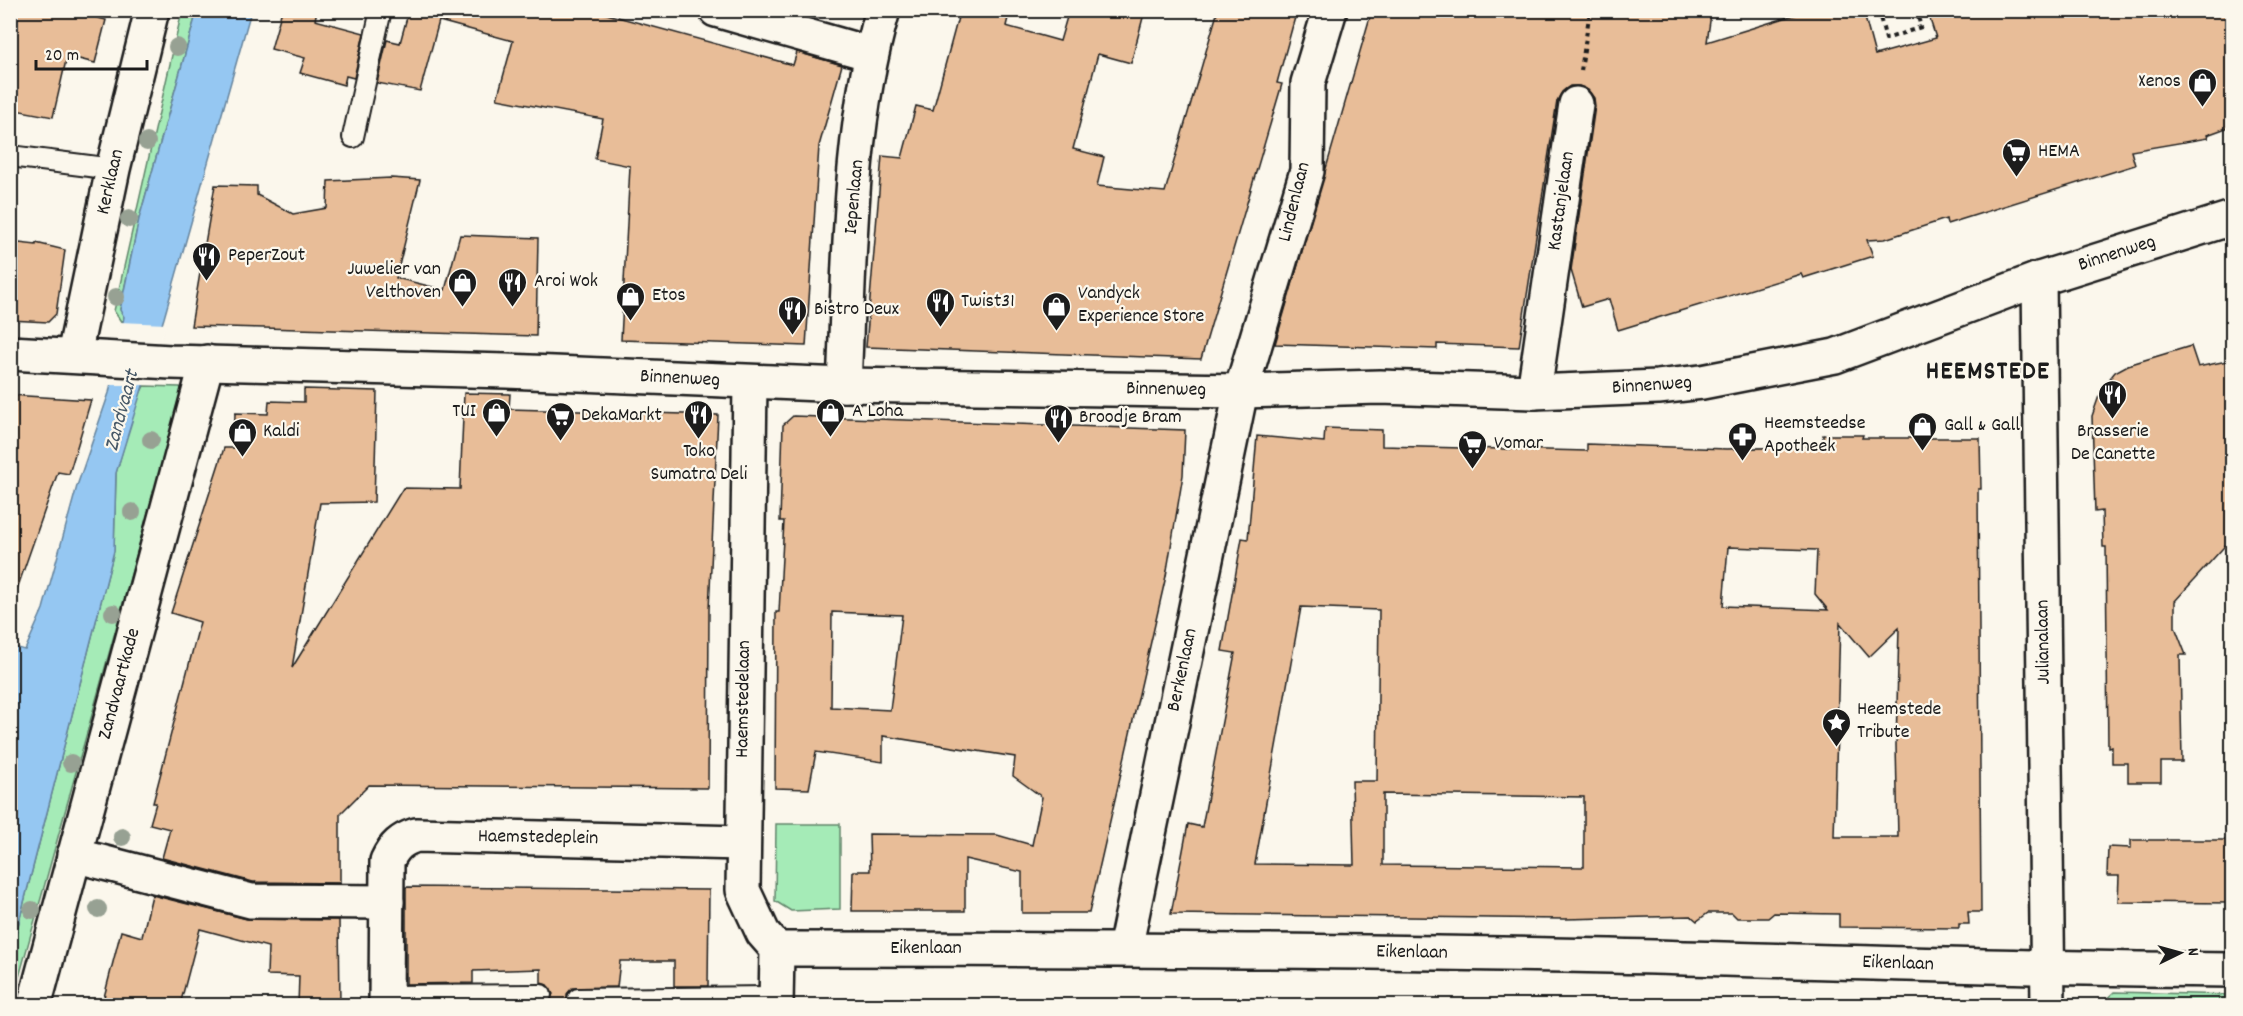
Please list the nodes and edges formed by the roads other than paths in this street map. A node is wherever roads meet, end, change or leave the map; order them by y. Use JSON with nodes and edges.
{"nodes":[{"id":1,"x":152,"y":10,"type":"edge"},
{"id":2,"x":381,"y":10,"type":"edge"},
{"id":3,"x":716,"y":10,"type":"edge"},
{"id":4,"x":883,"y":10,"type":"edge"},
{"id":5,"x":1330,"y":10,"type":"edge"},
{"id":6,"x":871,"y":54,"type":"junction"},
{"id":7,"x":1576,"y":104,"type":"road end"},
{"id":8,"x":353,"y":137,"type":"dead end"},
{"id":9,"x":10,"y":156,"type":"edge"},
{"id":10,"x":113,"y":169,"type":"junction"},
{"id":11,"x":2232,"y":218,"type":"edge"},
{"id":12,"x":2039,"y":279,"type":"junction"},
{"id":13,"x":10,"y":353,"type":"edge"},
{"id":14,"x":74,"y":355,"type":"junction"},
{"id":15,"x":207,"y":362,"type":"junction"},
{"id":16,"x":750,"y":383,"type":"junction"},
{"id":17,"x":844,"y":386,"type":"junction"},
{"id":18,"x":1241,"y":391,"type":"junction"},
{"id":19,"x":1534,"y":392,"type":"junction"},
{"id":20,"x":742,"y":843,"type":"junction"},
{"id":21,"x":74,"y":855,"type":"junction"},
{"id":22,"x":387,"y":902,"type":"junction"},
{"id":23,"x":777,"y":949,"type":"junction"},
{"id":24,"x":1125,"y":949,"type":"junction"},
{"id":25,"x":2048,"y":969,"type":"junction"},
{"id":26,"x":2232,"y":970,"type":"edge"},
{"id":27,"x":541,"y":995,"type":"dead end"},
{"id":28,"x":578,"y":999,"type":"dead end"},
{"id":29,"x":386,"y":1001,"type":"edge"},
{"id":30,"x":776,"y":1001,"type":"edge"},
{"id":31,"x":34,"y":1005,"type":"edge"},
{"id":32,"x":2048,"y":1005,"type":"edge"}],
"edges":[{"from":1,"to":10,"type":"street","name":"Kerklaan"},
{"from":2,"to":8,"type":"lane"},
{"from":3,"to":6,"type":"street"},
{"from":4,"to":6,"type":"street","name":"Iepenlaan"},
{"from":5,"to":18,"type":"street","name":"Lindenlaan"},
{"from":6,"to":17,"type":"street","name":"Iepenlaan"},
{"from":7,"to":19,"type":"street","name":"Kastanjelaan"},
{"from":9,"to":10,"type":"lane"},
{"from":10,"to":14,"type":"street","name":"Kerklaan"},
{"from":11,"to":12,"type":"street","name":"Binnenweg"},
{"from":12,"to":19,"type":"street","name":"Binnenweg"},
{"from":12,"to":25,"type":"street","name":"Julianalaan"},
{"from":13,"to":14,"type":"street","name":"Binnenweg"},
{"from":14,"to":15,"type":"street","name":"Binnenweg"},
{"from":15,"to":16,"type":"street","name":"Binnenweg"},
{"from":15,"to":21,"type":"street","name":"Zandvaartkade"},
{"from":16,"to":17,"type":"street","name":"Binnenweg"},
{"from":16,"to":20,"type":"street","name":"Haemstedelaan"},
{"from":17,"to":18,"type":"street","name":"Binnenweg"},
{"from":18,"to":19,"type":"street","name":"Binnenweg"},
{"from":18,"to":24,"type":"street","name":"Berkenlaan"},
{"from":20,"to":22,"type":"street","name":"Haemstedeplein"},
{"from":20,"to":23,"type":"street","name":"Haemstedelaan"},
{"from":21,"to":22,"type":"street"},
{"from":21,"to":31,"type":"street","name":"Zandvaartkade"},
{"from":22,"to":29,"type":"street","name":"Haemstedeplein"},
{"from":23,"to":24,"type":"street","name":"Eikenlaan"},
{"from":23,"to":30,"type":"street"},
{"from":24,"to":25,"type":"street","name":"Eikenlaan"},
{"from":25,"to":26,"type":"street","name":"Eikenlaan"},
{"from":25,"to":32,"type":"street","name":"Julianalaan"},
{"from":27,"to":29,"type":"lane"},
{"from":28,"to":30,"type":"lane"}]}
